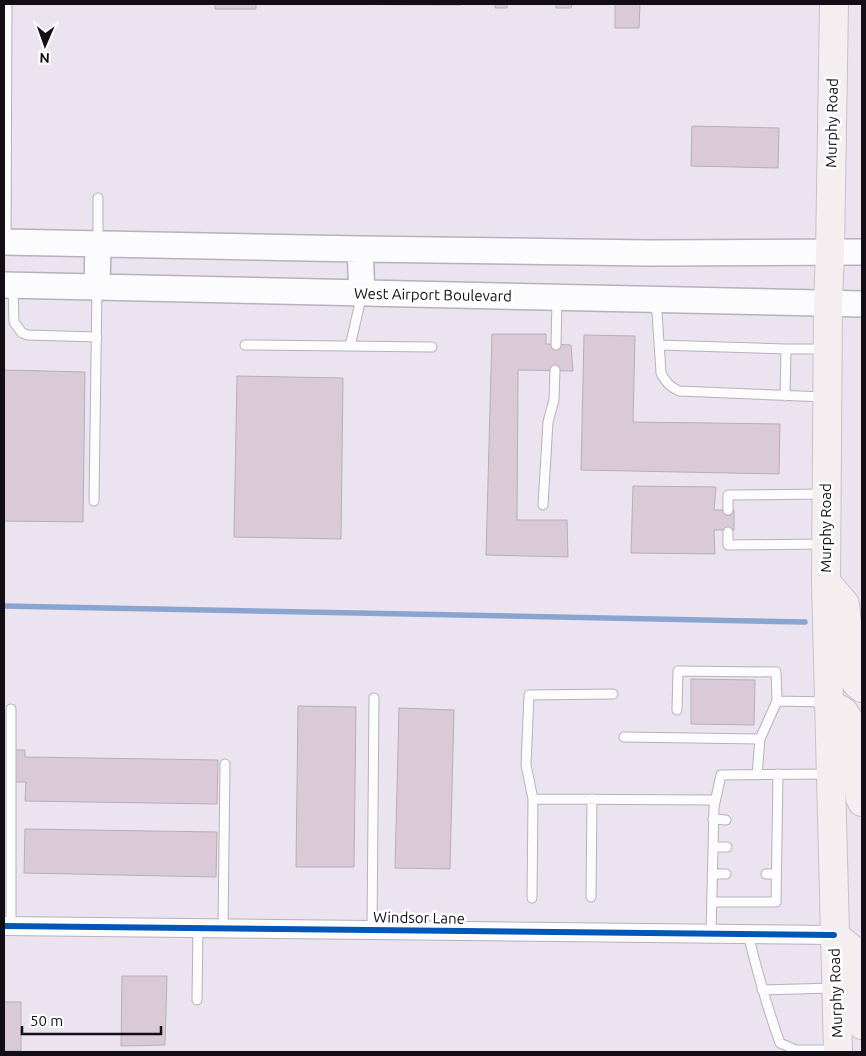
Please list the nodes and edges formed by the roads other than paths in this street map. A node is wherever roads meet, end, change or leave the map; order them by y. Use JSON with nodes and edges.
{"nodes":[{"id":1,"x":7,"y":4,"type":"edge"},
{"id":2,"x":834,"y":4,"type":"edge"},
{"id":3,"x":98,"y":198,"type":"dead end"},
{"id":4,"x":5,"y":242,"type":"edge"},
{"id":5,"x":98,"y":244,"type":"junction"},
{"id":6,"x":360,"y":249,"type":"junction"},
{"id":7,"x":830,"y":252,"type":"junction"},
{"id":8,"x":862,"y":252,"type":"edge"},
{"id":9,"x":8,"y":285,"type":"edge"},
{"id":10,"x":97,"y":287,"type":"junction"},
{"id":11,"x":362,"y":293,"type":"junction"},
{"id":12,"x":557,"y":297,"type":"junction"},
{"id":13,"x":648,"y":299,"type":"junction"},
{"id":14,"x":828,"y":304,"type":"junction"},
{"id":15,"x":862,"y":304,"type":"edge"},
{"id":16,"x":96,"y":337,"type":"junction"},
{"id":17,"x":244,"y":345,"type":"dead end"},
{"id":18,"x":556,"y":345,"type":"dead end"},
{"id":19,"x":659,"y":345,"type":"junction"},
{"id":20,"x":350,"y":346,"type":"junction"},
{"id":21,"x":432,"y":347,"type":"dead end"},
{"id":22,"x":786,"y":349,"type":"junction"},
{"id":23,"x":828,"y":349,"type":"junction"},
{"id":24,"x":555,"y":370,"type":"dead end"},
{"id":25,"x":785,"y":396,"type":"junction"},
{"id":26,"x":827,"y":397,"type":"junction"},
{"id":27,"x":825,"y":494,"type":"junction"},
{"id":28,"x":94,"y":501,"type":"dead end"},
{"id":29,"x":543,"y":505,"type":"dead end"},
{"id":30,"x":728,"y":510,"type":"dead end"},
{"id":31,"x":728,"y":532,"type":"dead end"},
{"id":32,"x":826,"y":544,"type":"junction"},
{"id":33,"x":826,"y":582,"type":"junction"},
{"id":34,"x":862,"y":688,"type":"edge"},
{"id":35,"x":613,"y":694,"type":"dead end"},
{"id":36,"x":374,"y":698,"type":"dead end"},
{"id":37,"x":776,"y":701,"type":"junction"},
{"id":38,"x":828,"y":702,"type":"junction"},
{"id":39,"x":12,"y":709,"type":"dead end"},
{"id":40,"x":677,"y":710,"type":"dead end"},
{"id":41,"x":624,"y":737,"type":"dead end"},
{"id":42,"x":760,"y":739,"type":"junction"},
{"id":43,"x":225,"y":764,"type":"dead end"},
{"id":44,"x":757,"y":774,"type":"junction"},
{"id":45,"x":778,"y":774,"type":"junction"},
{"id":46,"x":830,"y":774,"type":"junction"},
{"id":47,"x":533,"y":799,"type":"junction"},
{"id":48,"x":592,"y":799,"type":"junction"},
{"id":49,"x":715,"y":800,"type":"junction"},
{"id":50,"x":862,"y":802,"type":"edge"},
{"id":51,"x":713,"y":819,"type":"junction"},
{"id":52,"x":726,"y":820,"type":"dead end"},
{"id":53,"x":713,"y":847,"type":"junction"},
{"id":54,"x":727,"y":847,"type":"dead end"},
{"id":55,"x":712,"y":874,"type":"junction"},
{"id":56,"x":726,"y":874,"type":"dead end"},
{"id":57,"x":766,"y":874,"type":"dead end"},
{"id":58,"x":776,"y":874,"type":"junction"},
{"id":59,"x":591,"y":897,"type":"dead end"},
{"id":60,"x":532,"y":898,"type":"dead end"},
{"id":61,"x":712,"y":902,"type":"junction"},
{"id":62,"x":7,"y":926,"type":"edge"},
{"id":63,"x":198,"y":928,"type":"junction"},
{"id":64,"x":223,"y":928,"type":"junction"},
{"id":65,"x":372,"y":930,"type":"junction"},
{"id":66,"x":711,"y":934,"type":"junction"},
{"id":67,"x":748,"y":934,"type":"junction"},
{"id":68,"x":834,"y":935,"type":"junction"},
{"id":69,"x":836,"y":988,"type":"junction"},
{"id":70,"x":762,"y":990,"type":"junction"},
{"id":71,"x":197,"y":1000,"type":"dead end"},
{"id":72,"x":862,"y":1026,"type":"edge"},
{"id":73,"x":838,"y":1051,"type":"edge"}],
"edges":[{"from":1,"to":4,"type":"lane"},
{"from":2,"to":7,"type":"main road","name":"Murphy Road"},
{"from":3,"to":5,"type":"lane"},
{"from":4,"to":5,"type":"main road"},
{"from":5,"to":6,"type":"main road"},
{"from":5,"to":10,"type":"main road"},
{"from":6,"to":7,"type":"main road"},
{"from":6,"to":11,"type":"main road"},
{"from":7,"to":8,"type":"main road"},
{"from":7,"to":14,"type":"main road","name":"Murphy Road"},
{"from":9,"to":10,"type":"main road","name":"West Airport Boulevard"},
{"from":9,"to":16,"type":"lane"},
{"from":10,"to":11,"type":"main road","name":"West Airport Boulevard"},
{"from":10,"to":16,"type":"lane"},
{"from":11,"to":12,"type":"main road","name":"West Airport Boulevard"},
{"from":11,"to":20,"type":"lane"},
{"from":12,"to":13,"type":"main road","name":"West Airport Boulevard"},
{"from":12,"to":18,"type":"lane"},
{"from":13,"to":14,"type":"main road","name":"West Airport Boulevard"},
{"from":13,"to":19,"type":"lane"},
{"from":14,"to":15,"type":"main road","name":"West Airport Boulevard"},
{"from":14,"to":23,"type":"main road","name":"Murphy Road"},
{"from":16,"to":28,"type":"lane"},
{"from":17,"to":20,"type":"lane"},
{"from":19,"to":22,"type":"lane"},
{"from":19,"to":25,"type":"lane"},
{"from":20,"to":21,"type":"lane"},
{"from":22,"to":23,"type":"lane"},
{"from":22,"to":25,"type":"lane"},
{"from":23,"to":26,"type":"main road","name":"Murphy Road"},
{"from":24,"to":29,"type":"lane"},
{"from":25,"to":26,"type":"lane"},
{"from":26,"to":27,"type":"main road","name":"Murphy Road"},
{"from":27,"to":30,"type":"lane"},
{"from":27,"to":32,"type":"main road","name":"Murphy Road"},
{"from":31,"to":32,"type":"lane"},
{"from":32,"to":33,"type":"main road","name":"Murphy Road"},
{"from":33,"to":34,"type":"main road"},
{"from":33,"to":38,"type":"main road","name":"Murphy Road"},
{"from":35,"to":47,"type":"lane"},
{"from":36,"to":65,"type":"lane"},
{"from":37,"to":38,"type":"lane"},
{"from":37,"to":40,"type":"lane"},
{"from":37,"to":42,"type":"lane"},
{"from":38,"to":46,"type":"main road","name":"Murphy Road"},
{"from":38,"to":50,"type":"main road"},
{"from":39,"to":62,"type":"lane"},
{"from":41,"to":42,"type":"lane"},
{"from":42,"to":44,"type":"lane"},
{"from":43,"to":64,"type":"lane"},
{"from":44,"to":45,"type":"lane"},
{"from":44,"to":49,"type":"lane"},
{"from":45,"to":46,"type":"lane"},
{"from":45,"to":58,"type":"lane"},
{"from":46,"to":68,"type":"main road","name":"Murphy Road"},
{"from":47,"to":48,"type":"lane"},
{"from":47,"to":60,"type":"lane"},
{"from":48,"to":49,"type":"lane"},
{"from":48,"to":59,"type":"lane"},
{"from":49,"to":51,"type":"lane"},
{"from":51,"to":52,"type":"lane"},
{"from":51,"to":53,"type":"lane"},
{"from":53,"to":54,"type":"lane"},
{"from":53,"to":55,"type":"lane"},
{"from":55,"to":56,"type":"lane"},
{"from":55,"to":61,"type":"lane"},
{"from":57,"to":58,"type":"lane"},
{"from":58,"to":61,"type":"lane"},
{"from":61,"to":66,"type":"lane"},
{"from":62,"to":63,"type":"street","name":"Windsor Lane"},
{"from":63,"to":64,"type":"street","name":"Windsor Lane"},
{"from":63,"to":71,"type":"lane"},
{"from":64,"to":65,"type":"street","name":"Windsor Lane"},
{"from":65,"to":66,"type":"street","name":"Windsor Lane"},
{"from":66,"to":67,"type":"street","name":"Windsor Lane"},
{"from":67,"to":68,"type":"street","name":"Windsor Lane"},
{"from":67,"to":70,"type":"lane"},
{"from":68,"to":69,"type":"main road","name":"Murphy Road"},
{"from":68,"to":72,"type":"main road"},
{"from":69,"to":70,"type":"lane"},
{"from":69,"to":73,"type":"main road","name":"Murphy Road"},
{"from":70,"to":73,"type":"lane"}]}
